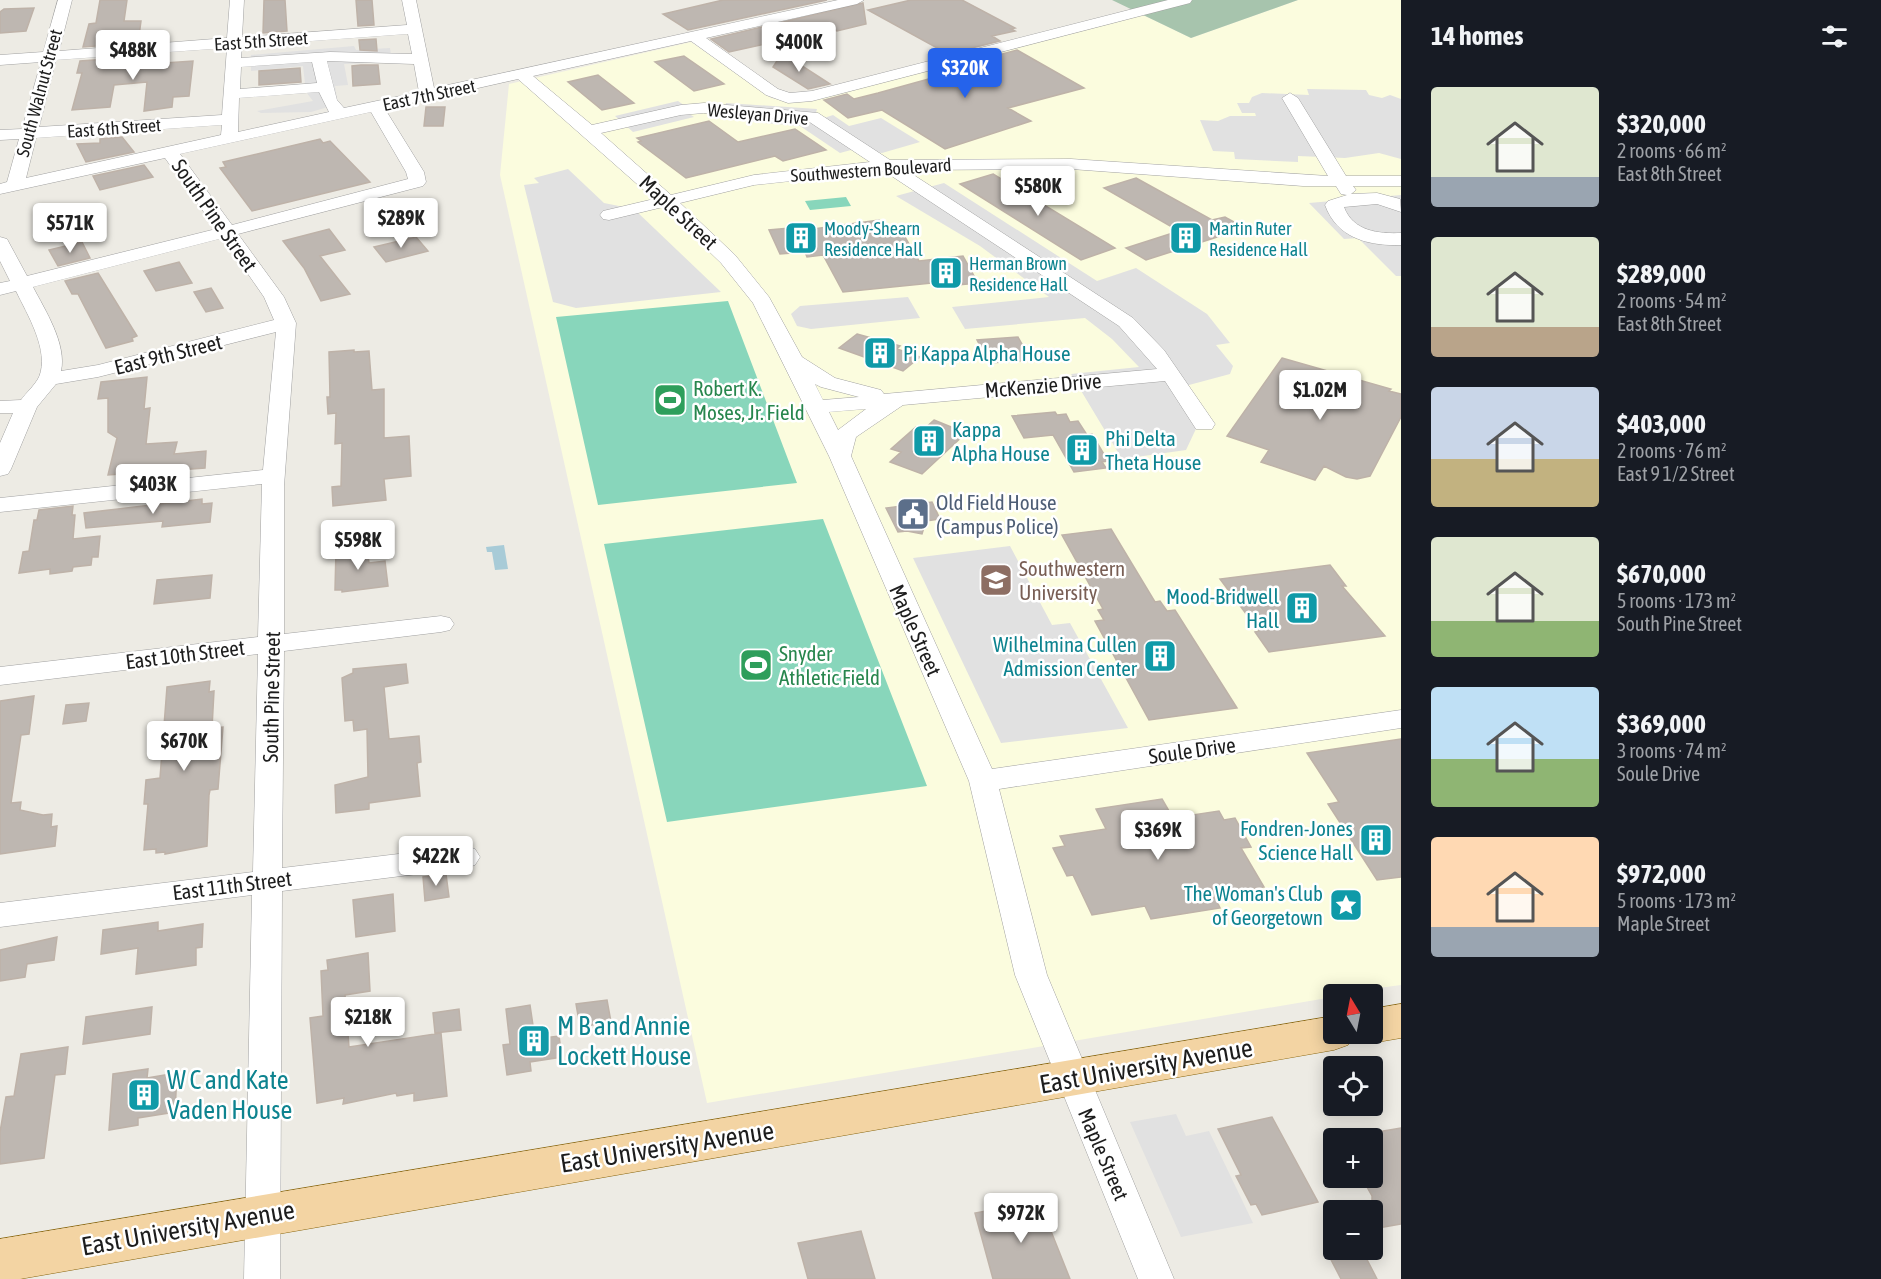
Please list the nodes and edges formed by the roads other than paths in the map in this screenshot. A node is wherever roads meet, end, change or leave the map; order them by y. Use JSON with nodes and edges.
{"nodes":[{"id":1,"x":65,"y":0,"type":"edge"},
{"id":2,"x":237,"y":0,"type":"edge"},
{"id":3,"x":409,"y":0,"type":"edge"},
{"id":4,"x":857,"y":0,"type":"edge"},
{"id":5,"x":1126,"y":0,"type":"edge"},
{"id":6,"x":1185,"y":0,"type":"edge"},
{"id":7,"x":1146,"y":10,"type":"junction"},
{"id":8,"x":414,"y":29,"type":"junction"},
{"id":9,"x":695,"y":37,"type":"junction"},
{"id":10,"x":234,"y":43,"type":"junction"},
{"id":11,"x":49,"y":57,"type":"junction"},
{"id":12,"x":317,"y":57,"type":"junction"},
{"id":13,"x":420,"y":59,"type":"junction"},
{"id":14,"x":0,"y":60,"type":"edge"},
{"id":15,"x":232,"y":63,"type":"junction"},
{"id":16,"x":522,"y":75,"type":"junction"},
{"id":17,"x":324,"y":87,"type":"junction"},
{"id":18,"x":230,"y":94,"type":"junction"},
{"id":19,"x":428,"y":96,"type":"junction"},
{"id":20,"x":1290,"y":98,"type":"dead end"},
{"id":21,"x":376,"y":106,"type":"junction"},
{"id":22,"x":341,"y":114,"type":"junction"},
{"id":23,"x":228,"y":120,"type":"junction"},
{"id":24,"x":588,"y":131,"type":"junction"},
{"id":25,"x":27,"y":133,"type":"junction"},
{"id":26,"x":0,"y":135,"type":"edge"},
{"id":27,"x":229,"y":138,"type":"junction"},
{"id":28,"x":170,"y":152,"type":"junction"},
{"id":29,"x":889,"y":165,"type":"junction"},
{"id":30,"x":1401,"y":181,"type":"edge"},
{"id":31,"x":1339,"y":182,"type":"junction"},
{"id":32,"x":7,"y":187,"type":"edge"},
{"id":33,"x":1356,"y":199,"type":"junction"},
{"id":34,"x":667,"y":200,"type":"junction"},
{"id":35,"x":1401,"y":207,"type":"edge"},
{"id":36,"x":609,"y":215,"type":"dead end"},
{"id":37,"x":225,"y":232,"type":"junction"},
{"id":38,"x":1401,"y":239,"type":"edge"},
{"id":39,"x":0,"y":243,"type":"edge"},
{"id":40,"x":21,"y":284,"type":"junction"},
{"id":41,"x":0,"y":289,"type":"edge"},
{"id":42,"x":286,"y":323,"type":"junction"},
{"id":43,"x":793,"y":360,"type":"junction"},
{"id":44,"x":1170,"y":374,"type":"junction"},
{"id":45,"x":49,"y":379,"type":"junction"},
{"id":46,"x":917,"y":397,"type":"junction"},
{"id":47,"x":27,"y":406,"type":"junction"},
{"id":48,"x":0,"y":407,"type":"edge"},
{"id":49,"x":817,"y":407,"type":"junction"},
{"id":50,"x":1204,"y":424,"type":"dead end"},
{"id":51,"x":840,"y":456,"type":"junction"},
{"id":52,"x":0,"y":469,"type":"edge"},
{"id":53,"x":274,"y":476,"type":"junction"},
{"id":54,"x":0,"y":505,"type":"edge"},
{"id":55,"x":441,"y":624,"type":"dead end"},
{"id":56,"x":272,"y":643,"type":"junction"},
{"id":57,"x":0,"y":676,"type":"edge"},
{"id":58,"x":1401,"y":719,"type":"edge"},
{"id":59,"x":983,"y":781,"type":"junction"},
{"id":60,"x":465,"y":856,"type":"dead end"},
{"id":61,"x":269,"y":880,"type":"junction"},
{"id":62,"x":0,"y":915,"type":"edge"},
{"id":63,"x":1401,"y":1021,"type":"edge"},
{"id":64,"x":1383,"y":1024,"type":"edge"},
{"id":65,"x":1323,"y":1035,"type":"edge"},
{"id":66,"x":1073,"y":1080,"type":"junction"},
{"id":67,"x":262,"y":1214,"type":"junction"},
{"id":68,"x":0,"y":1261,"type":"edge"},
{"id":69,"x":262,"y":1279,"type":"edge"},
{"id":70,"x":1156,"y":1279,"type":"edge"}],
"edges":[{"from":1,"to":11,"type":"street","name":"South Walnut Street"},
{"from":2,"to":10,"type":"street"},
{"from":3,"to":8,"type":"street"},
{"from":4,"to":9,"type":"street","name":"East 7th Street"},
{"from":5,"to":7,"type":"street"},
{"from":6,"to":7,"type":"street"},
{"from":7,"to":9,"type":"street"},
{"from":8,"to":10,"type":"street","name":"East 5th Street"},
{"from":8,"to":13,"type":"street"},
{"from":9,"to":16,"type":"street","name":"East 7th Street"},
{"from":10,"to":11,"type":"street","name":"East 5th Street"},
{"from":10,"to":15,"type":"street"},
{"from":11,"to":14,"type":"street","name":"East 5th Street"},
{"from":11,"to":25,"type":"street","name":"South Walnut Street"},
{"from":12,"to":13,"type":"street"},
{"from":12,"to":15,"type":"street"},
{"from":12,"to":17,"type":"street"},
{"from":13,"to":19,"type":"street"},
{"from":15,"to":18,"type":"street"},
{"from":16,"to":19,"type":"street","name":"East 7th Street"},
{"from":16,"to":24,"type":"street","name":"Maple Street"},
{"from":17,"to":18,"type":"street"},
{"from":17,"to":22,"type":"street"},
{"from":18,"to":23,"type":"street"},
{"from":19,"to":21,"type":"street","name":"East 7th Street"},
{"from":20,"to":31,"type":"street"},
{"from":21,"to":22,"type":"street","name":"East 7th Street"},
{"from":21,"to":37,"type":"street"},
{"from":22,"to":27,"type":"street","name":"East 7th Street"},
{"from":23,"to":25,"type":"street","name":"East 6th Street"},
{"from":23,"to":27,"type":"street"},
{"from":24,"to":29,"type":"street","name":"Wesleyan Drive"},
{"from":24,"to":34,"type":"street","name":"Maple Street"},
{"from":25,"to":26,"type":"street","name":"East 6th Street"},
{"from":25,"to":32,"type":"street","name":"South Walnut Street"},
{"from":27,"to":28,"type":"street","name":"East 7th Street"},
{"from":28,"to":32,"type":"street","name":"East 7th Street"},
{"from":28,"to":37,"type":"street","name":"South Pine Street"},
{"from":29,"to":31,"type":"street","name":"Southwestern Boulevard"},
{"from":29,"to":34,"type":"street","name":"Southwestern Boulevard"},
{"from":29,"to":44,"type":"street","name":"Wesleyan Drive"},
{"from":30,"to":31,"type":"street","name":"Southwestern Boulevard"},
{"from":31,"to":33,"type":"street"},
{"from":33,"to":35,"type":"street"},
{"from":33,"to":38,"type":"street"},
{"from":34,"to":36,"type":"street","name":"Southwestern Boulevard"},
{"from":34,"to":43,"type":"street","name":"Maple Street"},
{"from":37,"to":40,"type":"street"},
{"from":37,"to":42,"type":"street","name":"South Pine Street"},
{"from":39,"to":40,"type":"street"},
{"from":40,"to":41,"type":"street"},
{"from":40,"to":45,"type":"street"},
{"from":42,"to":45,"type":"street","name":"East 9th Street"},
{"from":42,"to":53,"type":"street","name":"South Pine Street"},
{"from":43,"to":46,"type":"street","name":"McKenzie Drive"},
{"from":43,"to":49,"type":"street","name":"Maple Street"},
{"from":44,"to":46,"type":"street","name":"McKenzie Drive"},
{"from":44,"to":50,"type":"street","name":"Wesleyan Drive"},
{"from":45,"to":47,"type":"street"},
{"from":46,"to":49,"type":"street","name":"McKenzie Drive"},
{"from":46,"to":51,"type":"street","name":"McKenzie Drive"},
{"from":47,"to":48,"type":"street"},
{"from":47,"to":52,"type":"street"},
{"from":49,"to":51,"type":"street","name":"Maple Street"},
{"from":51,"to":59,"type":"street","name":"Maple Street"},
{"from":53,"to":54,"type":"street"},
{"from":53,"to":56,"type":"street","name":"South Pine Street"},
{"from":55,"to":56,"type":"street","name":"East 10th Street"},
{"from":56,"to":57,"type":"street","name":"East 10th Street"},
{"from":56,"to":61,"type":"street","name":"South Pine Street"},
{"from":58,"to":59,"type":"street","name":"Soule Drive"},
{"from":59,"to":66,"type":"street","name":"Maple Street"},
{"from":60,"to":61,"type":"street","name":"East 11th Street"},
{"from":61,"to":62,"type":"street","name":"East 11th Street"},
{"from":61,"to":67,"type":"street","name":"South Pine Street"},
{"from":63,"to":64,"type":"main road"},
{"from":65,"to":66,"type":"main road","name":"East University Avenue"},
{"from":66,"to":67,"type":"main road","name":"East University Avenue"},
{"from":66,"to":70,"type":"street","name":"Maple Street"},
{"from":67,"to":68,"type":"main road","name":"East University Avenue"},
{"from":67,"to":69,"type":"street","name":"South Pine Street"}]}
